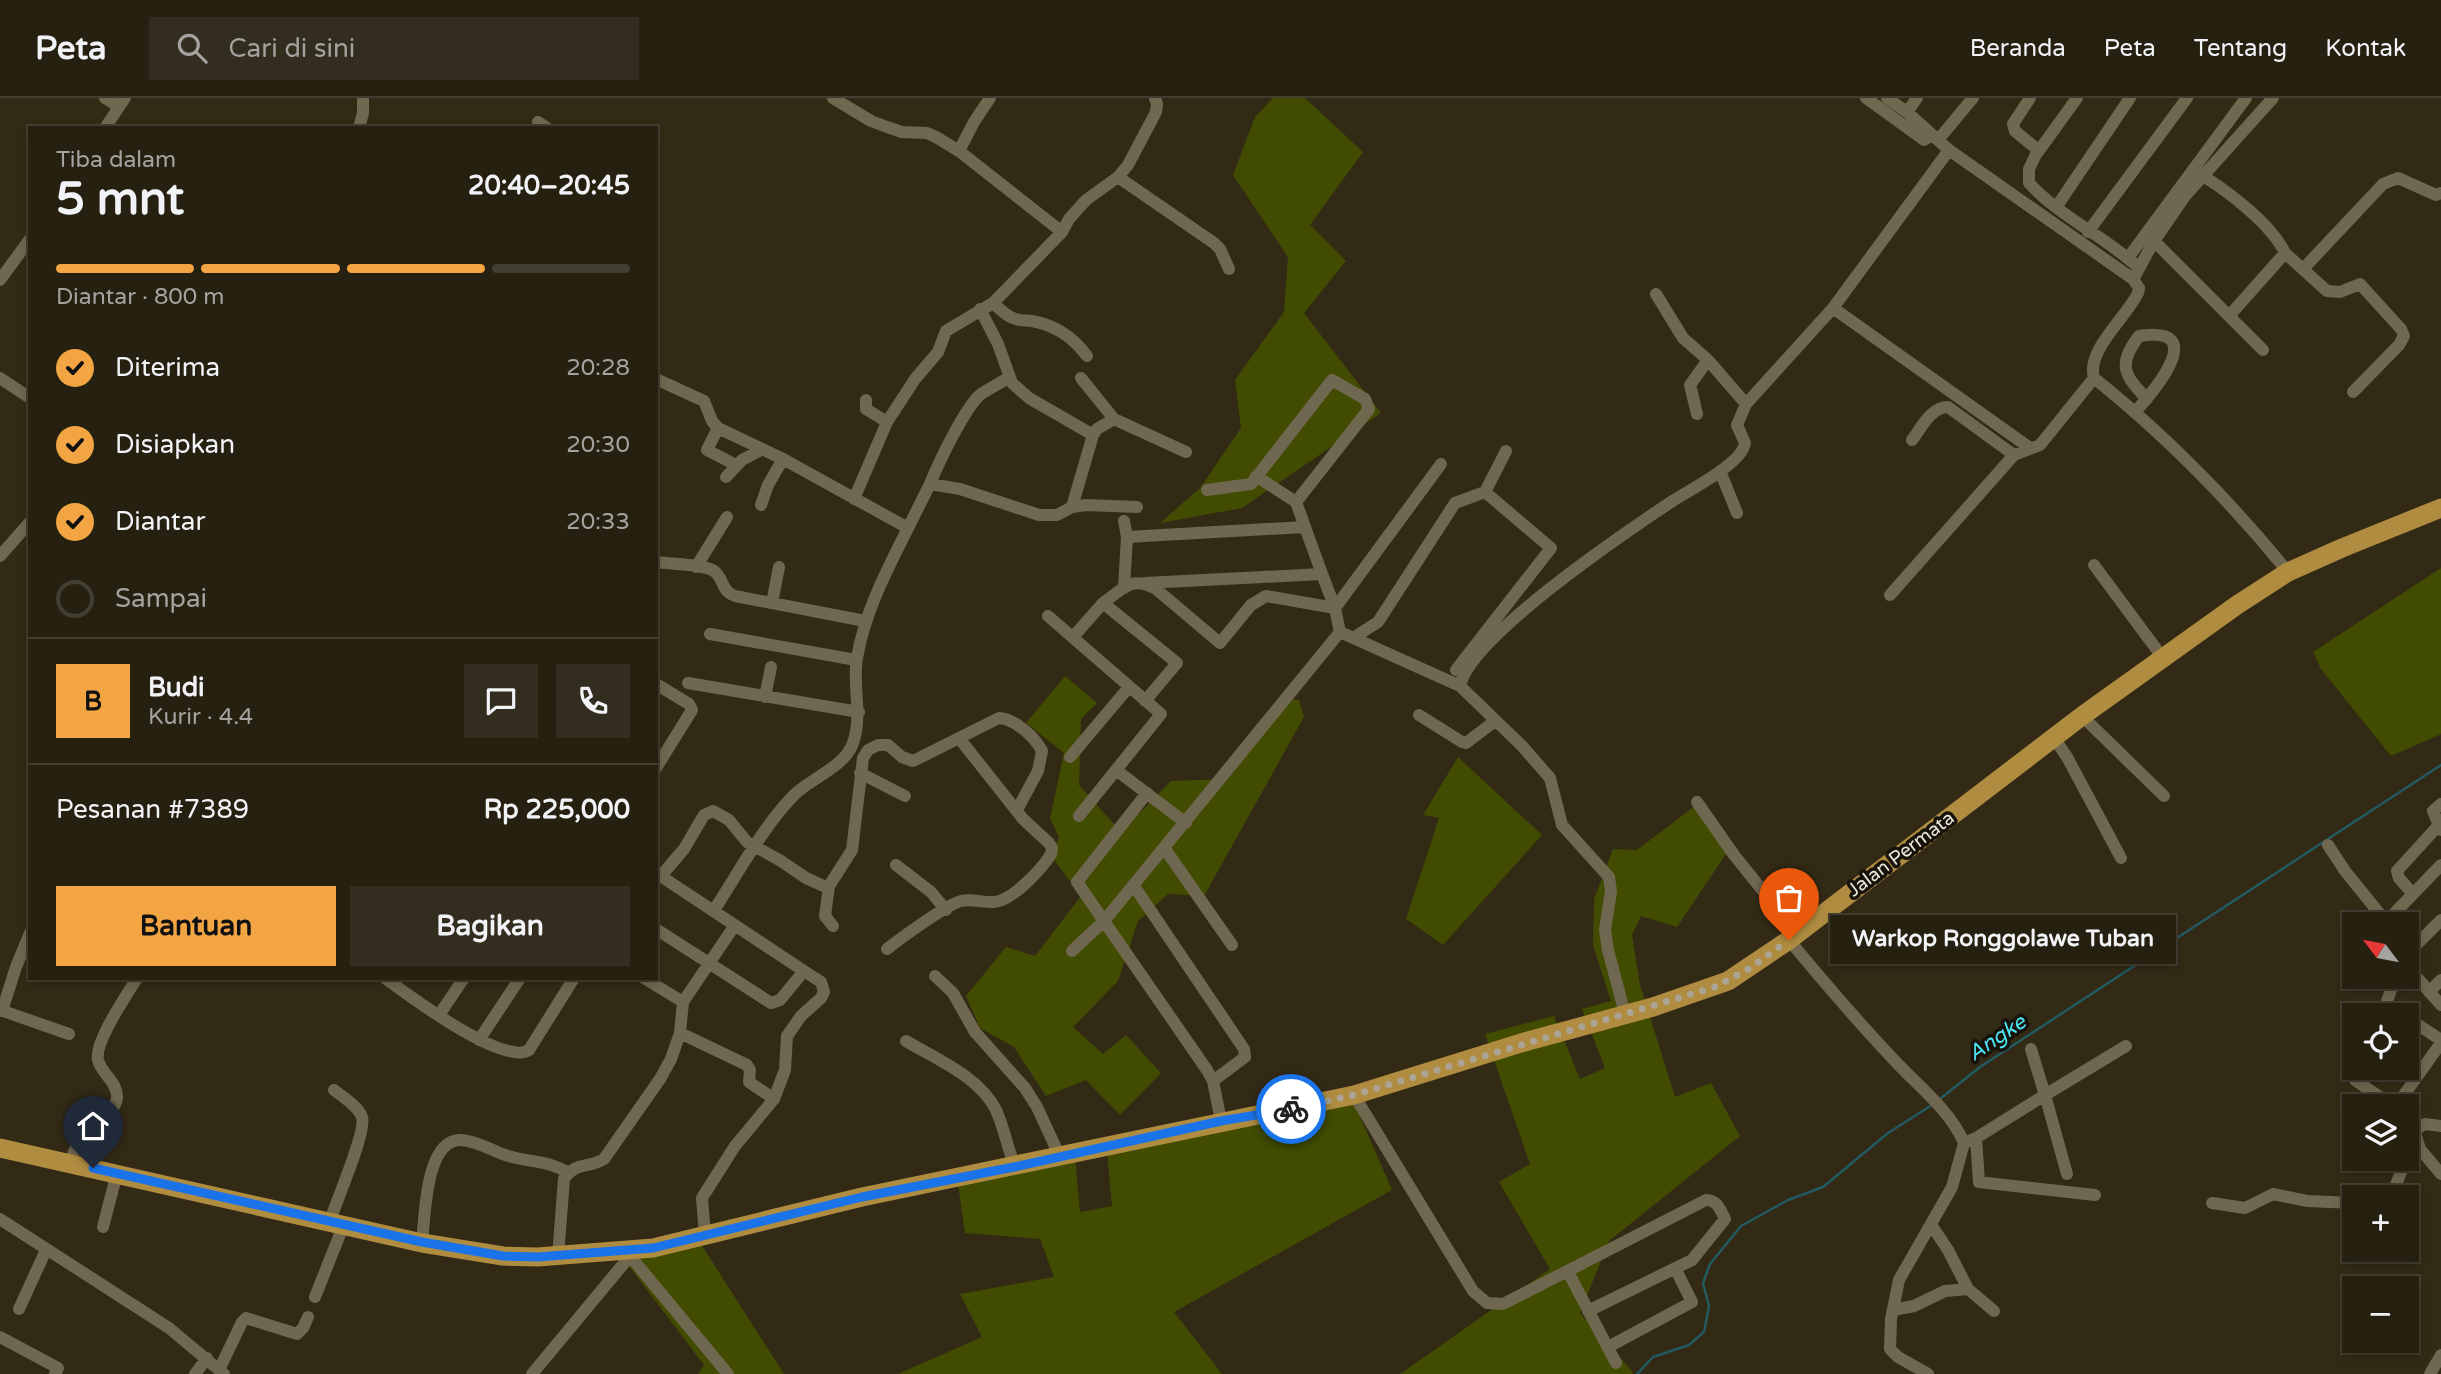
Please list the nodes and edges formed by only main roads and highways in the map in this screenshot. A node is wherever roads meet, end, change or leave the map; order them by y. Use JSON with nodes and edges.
{"nodes":[{"id":1,"x":2441,"y":508,"type":"edge"},
{"id":2,"x":0,"y":1148,"type":"edge"}],
"edges":[{"from":1,"to":2,"type":"main road","name":"Jalan Permata"}]}
